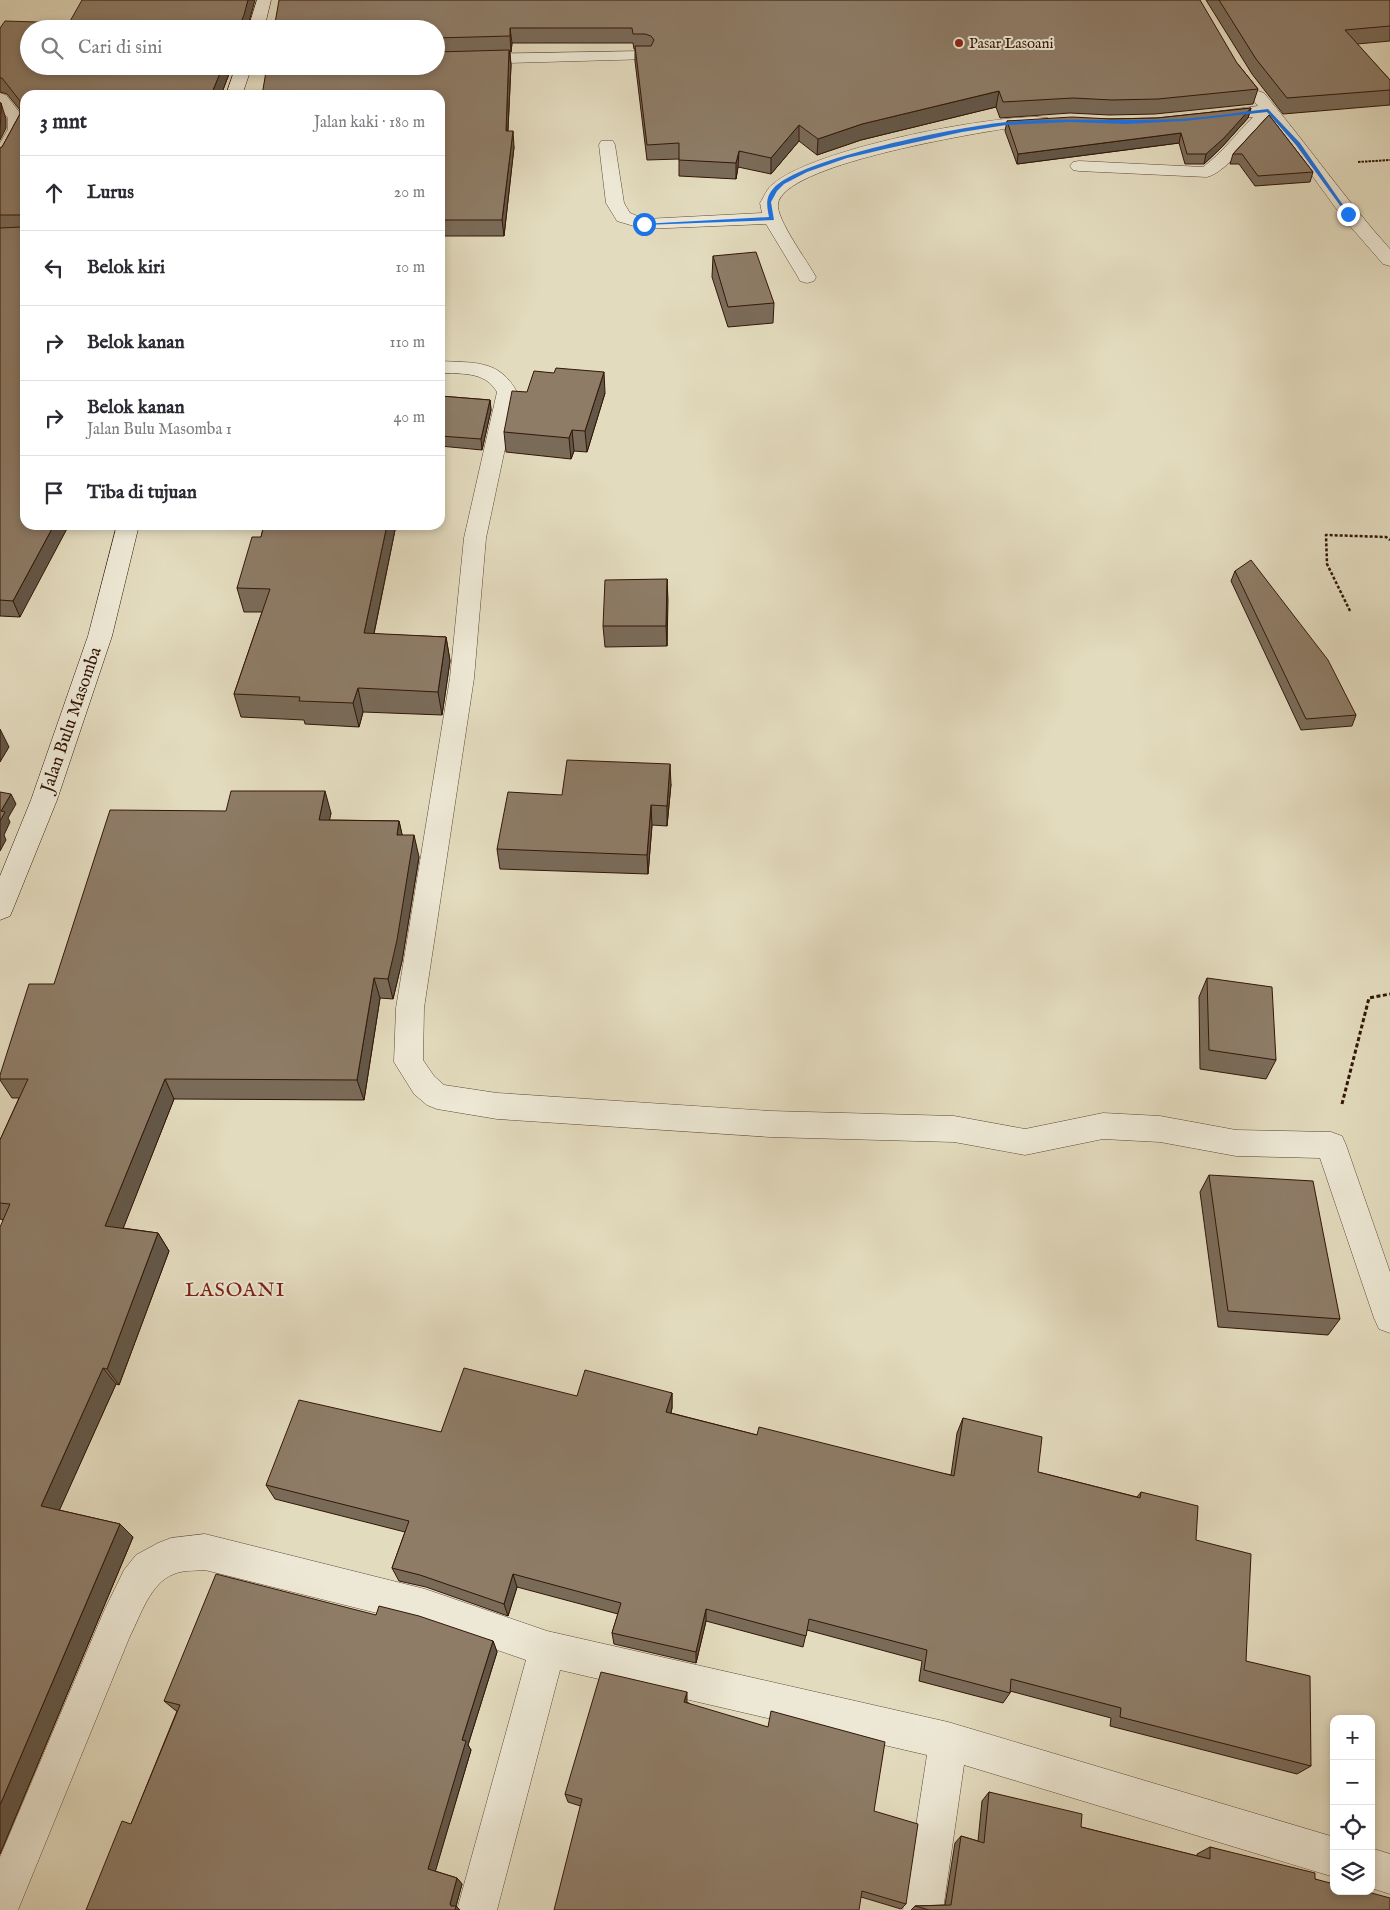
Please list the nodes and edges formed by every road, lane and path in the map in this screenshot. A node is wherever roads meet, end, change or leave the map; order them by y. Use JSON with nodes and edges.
{"nodes":[{"id":1,"x":264,"y":0,"type":"edge"},
{"id":2,"x":258,"y":20,"type":"edge"},
{"id":3,"x":646,"y":56,"type":"edge"},
{"id":4,"x":445,"y":60,"type":"edge"},
{"id":5,"x":241,"y":75,"type":"edge"},
{"id":6,"x":1248,"y":83,"type":"edge"},
{"id":7,"x":236,"y":90,"type":"edge"},
{"id":8,"x":0,"y":98,"type":"edge"},
{"id":9,"x":1268,"y":110,"type":"junction"},
{"id":10,"x":1192,"y":119,"type":"edge"},
{"id":11,"x":1062,"y":120,"type":"edge"},
{"id":12,"x":607,"y":145,"type":"dead end"},
{"id":13,"x":2,"y":150,"type":"edge"},
{"id":14,"x":1079,"y":166,"type":"dead end"},
{"id":15,"x":772,"y":218,"type":"junction"},
{"id":16,"x":1390,"y":260,"type":"edge"},
{"id":17,"x":808,"y":276,"type":"dead end"},
{"id":18,"x":445,"y":367,"type":"edge"},
{"id":19,"x":127,"y":530,"type":"edge"},
{"id":20,"x":1390,"y":540,"type":"edge"},
{"id":21,"x":1350,"y":611,"type":"dead end"},
{"id":22,"x":0,"y":909,"type":"edge"},
{"id":23,"x":1390,"y":994,"type":"edge"},
{"id":24,"x":1331,"y":1145,"type":"junction"},
{"id":25,"x":1390,"y":1318,"type":"edge"},
{"id":26,"x":547,"y":1648,"type":"junction"},
{"id":27,"x":948,"y":1741,"type":"junction"},
{"id":28,"x":1330,"y":1856,"type":"edge"},
{"id":29,"x":1375,"y":1869,"type":"edge"},
{"id":30,"x":1390,"y":1874,"type":"edge"},
{"id":31,"x":0,"y":1906,"type":"edge"},
{"id":32,"x":477,"y":1910,"type":"edge"},
{"id":33,"x":923,"y":1910,"type":"edge"}],
"edges":[{"from":1,"to":2,"type":"street"},
{"from":3,"to":4,"type":"street"},
{"from":5,"to":7,"type":"street"},
{"from":6,"to":9,"type":"street"},
{"from":8,"to":13,"type":"street"},
{"from":9,"to":10,"type":"street"},
{"from":9,"to":14,"type":"street"},
{"from":9,"to":16,"type":"street"},
{"from":11,"to":15,"type":"street"},
{"from":12,"to":15,"type":"street"},
{"from":15,"to":17,"type":"street"},
{"from":18,"to":24,"type":"street"},
{"from":19,"to":22,"type":"street","name":"Jalan Bulu Masomba"},
{"from":20,"to":21,"type":"path"},
{"from":23,"to":24,"type":"path"},
{"from":24,"to":25,"type":"street"},
{"from":26,"to":27,"type":"street"},
{"from":26,"to":31,"type":"street"},
{"from":26,"to":32,"type":"street"},
{"from":27,"to":28,"type":"street"},
{"from":27,"to":33,"type":"street"},
{"from":29,"to":30,"type":"street"}]}
